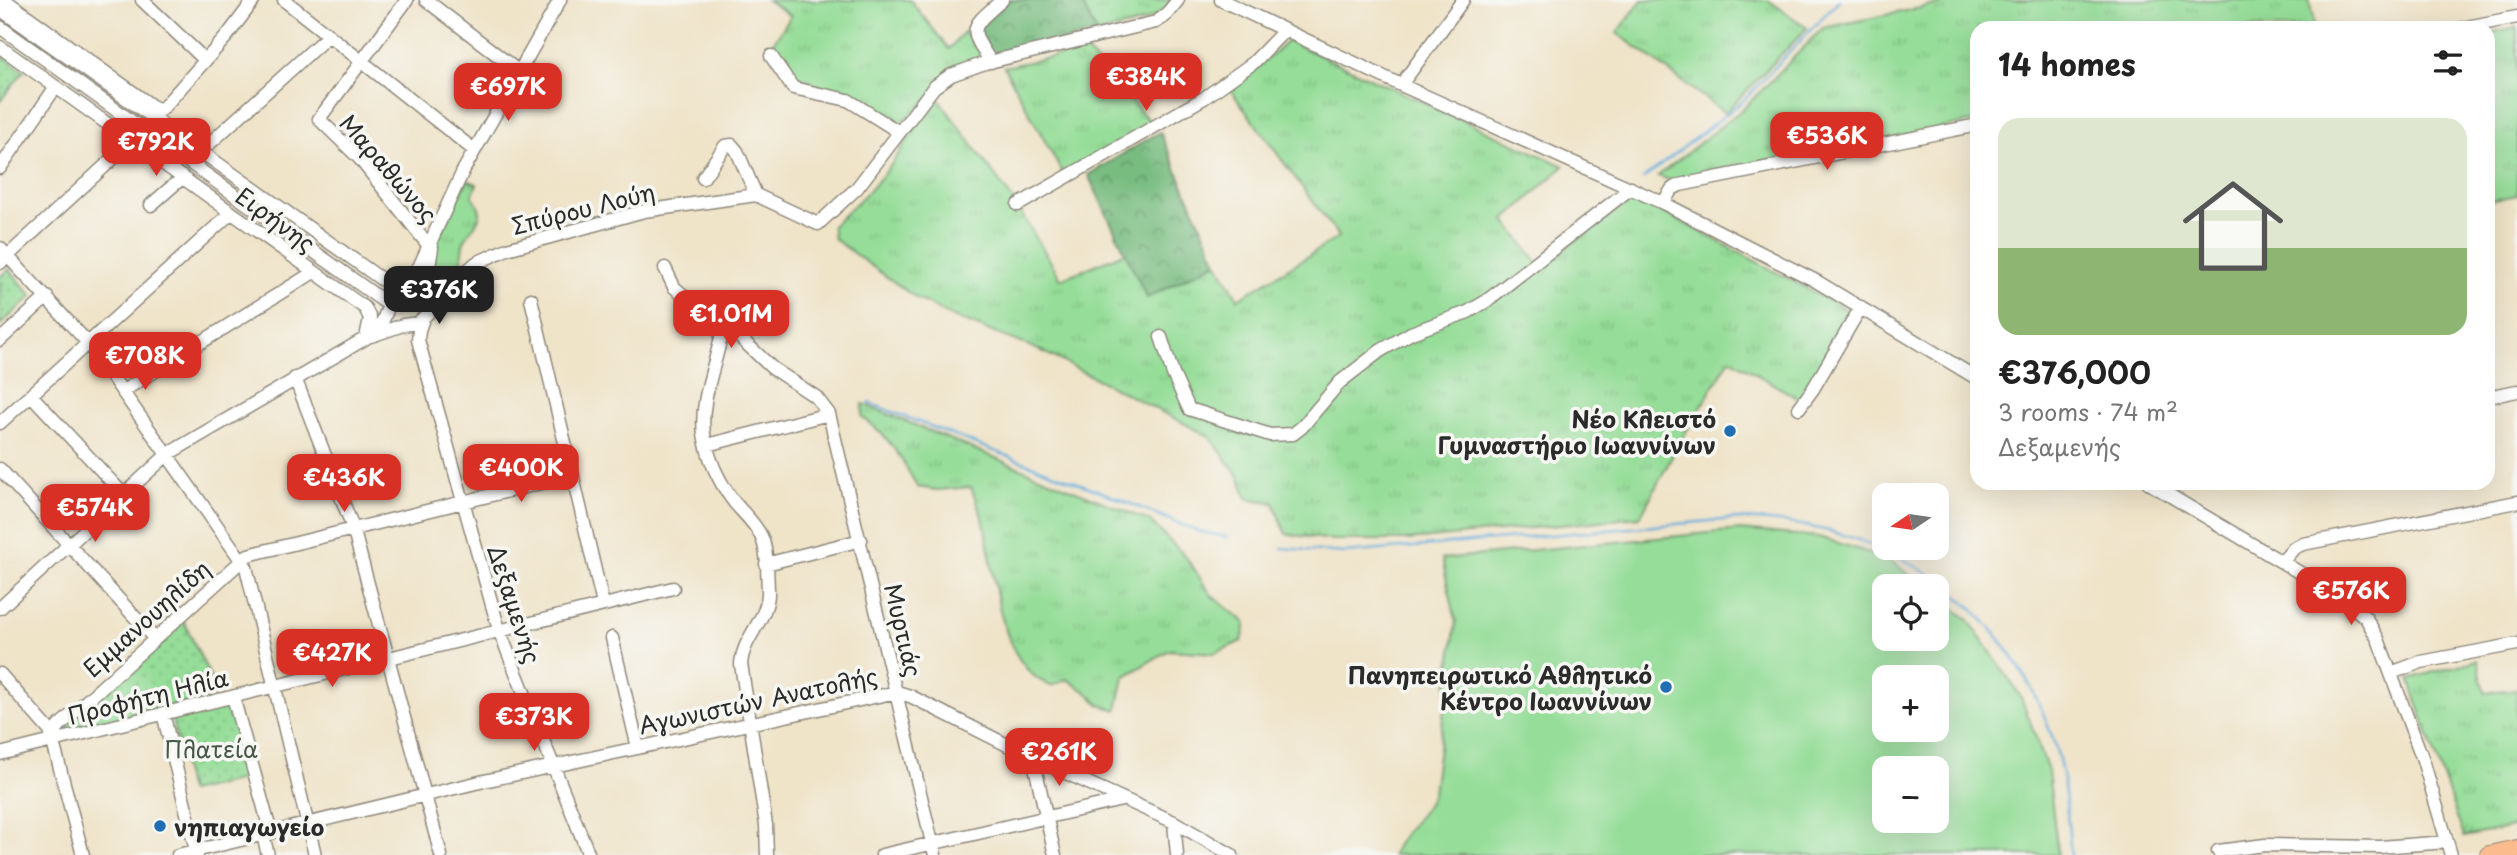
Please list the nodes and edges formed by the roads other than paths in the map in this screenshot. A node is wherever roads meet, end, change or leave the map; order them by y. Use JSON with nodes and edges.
{"nodes":[{"id":1,"x":254,"y":0,"type":"edge"},
{"id":2,"x":284,"y":0,"type":"edge"},
{"id":3,"x":407,"y":0,"type":"edge"},
{"id":4,"x":426,"y":0,"type":"edge"},
{"id":5,"x":560,"y":0,"type":"edge"},
{"id":6,"x":1002,"y":0,"type":"edge"},
{"id":7,"x":1178,"y":0,"type":"edge"},
{"id":8,"x":1221,"y":0,"type":"edge"},
{"id":9,"x":1464,"y":0,"type":"edge"},
{"id":10,"x":144,"y":1,"type":"edge"},
{"id":11,"x":7,"y":3,"type":"edge"},
{"id":12,"x":2517,"y":17,"type":"edge"},
{"id":13,"x":2495,"y":21,"type":"edge"},
{"id":14,"x":0,"y":27,"type":"edge"},
{"id":15,"x":1284,"y":31,"type":"junction"},
{"id":16,"x":330,"y":35,"type":"junction"},
{"id":17,"x":0,"y":47,"type":"edge"},
{"id":18,"x":771,"y":56,"type":"dead end"},
{"id":19,"x":205,"y":60,"type":"junction"},
{"id":20,"x":361,"y":60,"type":"junction"},
{"id":21,"x":991,"y":62,"type":"junction"},
{"id":22,"x":518,"y":71,"type":"junction"},
{"id":23,"x":1401,"y":86,"type":"junction"},
{"id":24,"x":55,"y":88,"type":"junction"},
{"id":25,"x":1970,"y":127,"type":"edge"},
{"id":26,"x":900,"y":132,"type":"junction"},
{"id":27,"x":132,"y":141,"type":"junction"},
{"id":28,"x":209,"y":144,"type":"dead end"},
{"id":29,"x":474,"y":150,"type":"junction"},
{"id":30,"x":0,"y":167,"type":"edge"},
{"id":31,"x":183,"y":177,"type":"junction"},
{"id":32,"x":703,"y":178,"type":"dead end"},
{"id":33,"x":1631,"y":188,"type":"junction"},
{"id":34,"x":756,"y":195,"type":"junction"},
{"id":35,"x":1663,"y":203,"type":"junction"},
{"id":36,"x":151,"y":205,"type":"dead end"},
{"id":37,"x":1018,"y":205,"type":"dead end"},
{"id":38,"x":231,"y":214,"type":"junction"},
{"id":39,"x":432,"y":240,"type":"junction"},
{"id":40,"x":3,"y":256,"type":"edge"},
{"id":41,"x":665,"y":268,"type":"dead end"},
{"id":42,"x":467,"y":271,"type":"dead end"},
{"id":43,"x":314,"y":272,"type":"junction"},
{"id":44,"x":402,"y":282,"type":"junction"},
{"id":45,"x":428,"y":293,"type":"junction"},
{"id":46,"x":47,"y":297,"type":"junction"},
{"id":47,"x":531,"y":299,"type":"dead end"},
{"id":48,"x":387,"y":307,"type":"junction"},
{"id":49,"x":1861,"y":307,"type":"junction"},
{"id":50,"x":423,"y":319,"type":"junction"},
{"id":51,"x":724,"y":322,"type":"junction"},
{"id":52,"x":403,"y":325,"type":"junction"},
{"id":53,"x":1161,"y":337,"type":"dead end"},
{"id":54,"x":366,"y":338,"type":"junction"},
{"id":55,"x":0,"y":340,"type":"edge"},
{"id":56,"x":89,"y":344,"type":"junction"},
{"id":57,"x":1970,"y":374,"type":"edge"},
{"id":58,"x":295,"y":379,"type":"junction"},
{"id":59,"x":123,"y":391,"type":"junction"},
{"id":60,"x":2517,"y":391,"type":"edge"},
{"id":61,"x":31,"y":395,"type":"junction"},
{"id":62,"x":2495,"y":396,"type":"edge"},
{"id":63,"x":1799,"y":408,"type":"dead end"},
{"id":64,"x":829,"y":414,"type":"junction"},
{"id":65,"x":0,"y":423,"type":"edge"},
{"id":66,"x":706,"y":445,"type":"junction"},
{"id":67,"x":168,"y":454,"type":"junction"},
{"id":68,"x":0,"y":469,"type":"edge"},
{"id":69,"x":573,"y":475,"type":"junction"},
{"id":70,"x":2161,"y":490,"type":"edge"},
{"id":71,"x":124,"y":495,"type":"junction"},
{"id":72,"x":462,"y":502,"type":"junction"},
{"id":73,"x":2517,"y":502,"type":"edge"},
{"id":74,"x":353,"y":528,"type":"junction"},
{"id":75,"x":861,"y":540,"type":"junction"},
{"id":76,"x":69,"y":545,"type":"junction"},
{"id":77,"x":242,"y":560,"type":"junction"},
{"id":78,"x":2282,"y":562,"type":"junction"},
{"id":79,"x":766,"y":564,"type":"junction"},
{"id":80,"x":673,"y":588,"type":"dead end"},
{"id":81,"x":603,"y":604,"type":"junction"},
{"id":82,"x":0,"y":608,"type":"edge"},
{"id":83,"x":499,"y":630,"type":"junction"},
{"id":84,"x":154,"y":638,"type":"junction"},
{"id":85,"x":612,"y":638,"type":"dead end"},
{"id":86,"x":2517,"y":643,"type":"edge"},
{"id":87,"x":388,"y":659,"type":"junction"},
{"id":88,"x":2391,"y":673,"type":"junction"},
{"id":89,"x":0,"y":674,"type":"edge"},
{"id":90,"x":275,"y":686,"type":"junction"},
{"id":91,"x":897,"y":692,"type":"junction"},
{"id":92,"x":233,"y":696,"type":"junction"},
{"id":93,"x":163,"y":713,"type":"junction"},
{"id":94,"x":751,"y":724,"type":"junction"},
{"id":95,"x":53,"y":740,"type":"junction"},
{"id":96,"x":638,"y":748,"type":"junction"},
{"id":97,"x":0,"y":754,"type":"edge"},
{"id":98,"x":1033,"y":758,"type":"junction"},
{"id":99,"x":553,"y":766,"type":"junction"},
{"id":100,"x":425,"y":795,"type":"junction"},
{"id":101,"x":1122,"y":800,"type":"junction"},
{"id":102,"x":1046,"y":817,"type":"junction"},
{"id":103,"x":1174,"y":822,"type":"junction"},
{"id":104,"x":307,"y":825,"type":"junction"},
{"id":105,"x":267,"y":834,"type":"junction"},
{"id":106,"x":2447,"y":842,"type":"junction"},
{"id":107,"x":934,"y":849,"type":"edge"},
{"id":108,"x":2517,"y":849,"type":"edge"},
{"id":109,"x":2218,"y":851,"type":"dead end"},
{"id":110,"x":196,"y":853,"type":"edge"},
{"id":111,"x":83,"y":855,"type":"edge"},
{"id":112,"x":178,"y":855,"type":"edge"},
{"id":113,"x":268,"y":855,"type":"edge"},
{"id":114,"x":314,"y":855,"type":"edge"},
{"id":115,"x":441,"y":855,"type":"edge"},
{"id":116,"x":589,"y":855,"type":"edge"},
{"id":117,"x":767,"y":855,"type":"edge"},
{"id":118,"x":882,"y":855,"type":"edge"},
{"id":119,"x":1055,"y":855,"type":"edge"},
{"id":120,"x":1177,"y":855,"type":"edge"},
{"id":121,"x":1231,"y":855,"type":"edge"},
{"id":122,"x":2451,"y":855,"type":"edge"},
{"id":123,"x":2489,"y":855,"type":"edge"}],
"edges":[{"from":1,"to":19,"type":"street"},
{"from":2,"to":16,"type":"street"},
{"from":3,"to":20,"type":"street"},
{"from":4,"to":22,"type":"street"},
{"from":5,"to":22,"type":"street"},
{"from":6,"to":21,"type":"street"},
{"from":7,"to":21,"type":"street"},
{"from":8,"to":15,"type":"street"},
{"from":9,"to":23,"type":"street"},
{"from":10,"to":19,"type":"street"},
{"from":11,"to":19,"type":"street"},
{"from":11,"to":44,"type":"street"},
{"from":12,"to":13,"type":"street"},
{"from":14,"to":48,"type":"street"},
{"from":15,"to":23,"type":"street"},
{"from":15,"to":37,"type":"street"},
{"from":16,"to":20,"type":"street"},
{"from":16,"to":28,"type":"street"},
{"from":17,"to":24,"type":"street","name":"Ειρήνης"},
{"from":18,"to":26,"type":"street"},
{"from":20,"to":29,"type":"street"},
{"from":20,"to":39,"type":"street","name":"Μαραθώνος"},
{"from":21,"to":26,"type":"street"},
{"from":22,"to":29,"type":"street"},
{"from":23,"to":33,"type":"street"},
{"from":24,"to":27,"type":"street","name":"Ειρήνης"},
{"from":24,"to":30,"type":"street"},
{"from":25,"to":35,"type":"street"},
{"from":26,"to":34,"type":"street"},
{"from":27,"to":31,"type":"street","name":"Ειρήνης"},
{"from":27,"to":40,"type":"street"},
{"from":29,"to":39,"type":"street"},
{"from":31,"to":36,"type":"street"},
{"from":31,"to":38,"type":"street","name":"Ειρήνης"},
{"from":32,"to":34,"type":"street"},
{"from":33,"to":35,"type":"street"},
{"from":33,"to":53,"type":"street"},
{"from":34,"to":42,"type":"street","name":"Σπύρου Λούη"},
{"from":35,"to":49,"type":"street"},
{"from":38,"to":43,"type":"street","name":"Ειρήνης"},
{"from":38,"to":56,"type":"street"},
{"from":39,"to":44,"type":"street"},
{"from":39,"to":45,"type":"street"},
{"from":40,"to":46,"type":"street"},
{"from":41,"to":51,"type":"street"},
{"from":43,"to":54,"type":"street","name":"Ειρήνης"},
{"from":43,"to":59,"type":"street"},
{"from":44,"to":45,"type":"street"},
{"from":44,"to":48,"type":"street"},
{"from":45,"to":50,"type":"street"},
{"from":46,"to":55,"type":"street"},
{"from":46,"to":56,"type":"street"},
{"from":47,"to":69,"type":"street"},
{"from":48,"to":52,"type":"street"},
{"from":48,"to":54,"type":"street"},
{"from":49,"to":57,"type":"street"},
{"from":49,"to":63,"type":"street"},
{"from":50,"to":52,"type":"street"},
{"from":50,"to":72,"type":"street","name":"Δεξαμενής"},
{"from":51,"to":64,"type":"street"},
{"from":51,"to":66,"type":"street"},
{"from":52,"to":54,"type":"street"},
{"from":54,"to":58,"type":"street"},
{"from":56,"to":59,"type":"street"},
{"from":56,"to":61,"type":"street"},
{"from":58,"to":67,"type":"street"},
{"from":58,"to":74,"type":"street"},
{"from":59,"to":67,"type":"street"},
{"from":60,"to":62,"type":"street"},
{"from":61,"to":65,"type":"street"},
{"from":61,"to":71,"type":"street"},
{"from":64,"to":66,"type":"street"},
{"from":64,"to":75,"type":"street","name":"Μυρτιάς"},
{"from":66,"to":79,"type":"street"},
{"from":67,"to":71,"type":"street"},
{"from":67,"to":77,"type":"street"},
{"from":68,"to":76,"type":"street"},
{"from":69,"to":72,"type":"street"},
{"from":69,"to":81,"type":"street"},
{"from":70,"to":78,"type":"street"},
{"from":71,"to":76,"type":"street"},
{"from":72,"to":74,"type":"street"},
{"from":72,"to":83,"type":"street","name":"Δεξαμενής"},
{"from":73,"to":78,"type":"street"},
{"from":74,"to":77,"type":"street"},
{"from":74,"to":87,"type":"street"},
{"from":75,"to":79,"type":"street"},
{"from":75,"to":91,"type":"street","name":"Μυρτιάς"},
{"from":76,"to":82,"type":"street"},
{"from":76,"to":84,"type":"street"},
{"from":77,"to":84,"type":"street","name":"Εμμανουηλίδη"},
{"from":77,"to":90,"type":"street"},
{"from":78,"to":88,"type":"street"},
{"from":79,"to":94,"type":"street"},
{"from":80,"to":81,"type":"street","name":"Προφήτη Ηλία"},
{"from":81,"to":83,"type":"street","name":"Προφήτη Ηλία"},
{"from":83,"to":87,"type":"street","name":"Προφήτη Ηλία"},
{"from":83,"to":99,"type":"street","name":"Δεξαμενής"},
{"from":84,"to":95,"type":"street","name":"Εμμανουηλίδη"},
{"from":85,"to":96,"type":"street"},
{"from":86,"to":88,"type":"street"},
{"from":87,"to":90,"type":"street","name":"Προφήτη Ηλία"},
{"from":87,"to":100,"type":"street"},
{"from":88,"to":106,"type":"street"},
{"from":89,"to":95,"type":"street"},
{"from":90,"to":92,"type":"street","name":"Προφήτη Ηλία"},
{"from":90,"to":104,"type":"street"},
{"from":91,"to":94,"type":"street","name":"Αγωνιστών Ανατολής"},
{"from":91,"to":98,"type":"street"},
{"from":91,"to":107,"type":"street","name":"Μυρτιάς"},
{"from":92,"to":93,"type":"street","name":"Προφήτη Ηλία"},
{"from":92,"to":105,"type":"street"},
{"from":93,"to":95,"type":"street","name":"Προφήτη Ηλία"},
{"from":93,"to":110,"type":"street"},
{"from":94,"to":96,"type":"street","name":"Αγωνιστών Ανατολής"},
{"from":94,"to":117,"type":"street"},
{"from":95,"to":97,"type":"street","name":"Προφήτη Ηλία"},
{"from":95,"to":111,"type":"street"},
{"from":96,"to":99,"type":"street","name":"Αγωνιστών Ανατολής"},
{"from":98,"to":101,"type":"street"},
{"from":98,"to":102,"type":"street"},
{"from":99,"to":100,"type":"street","name":"Αγωνιστών Ανατολής"},
{"from":99,"to":116,"type":"street","name":"Δεξαμενής"},
{"from":100,"to":104,"type":"street","name":"Αγωνιστών Ανατολής"},
{"from":100,"to":115,"type":"street"},
{"from":101,"to":102,"type":"street"},
{"from":101,"to":103,"type":"street"},
{"from":102,"to":107,"type":"street"},
{"from":102,"to":119,"type":"street"},
{"from":103,"to":120,"type":"street"},
{"from":103,"to":121,"type":"street"},
{"from":104,"to":105,"type":"street","name":"Αγωνιστών Ανατολής"},
{"from":104,"to":114,"type":"street"},
{"from":105,"to":110,"type":"street","name":"Αγωνιστών Ανατολής"},
{"from":105,"to":113,"type":"street"},
{"from":106,"to":109,"type":"street"},
{"from":106,"to":122,"type":"street"},
{"from":107,"to":118,"type":"street"},
{"from":108,"to":123,"type":"highway"},
{"from":110,"to":112,"type":"street","name":"Αγωνιστών Ανατολής"}]}
